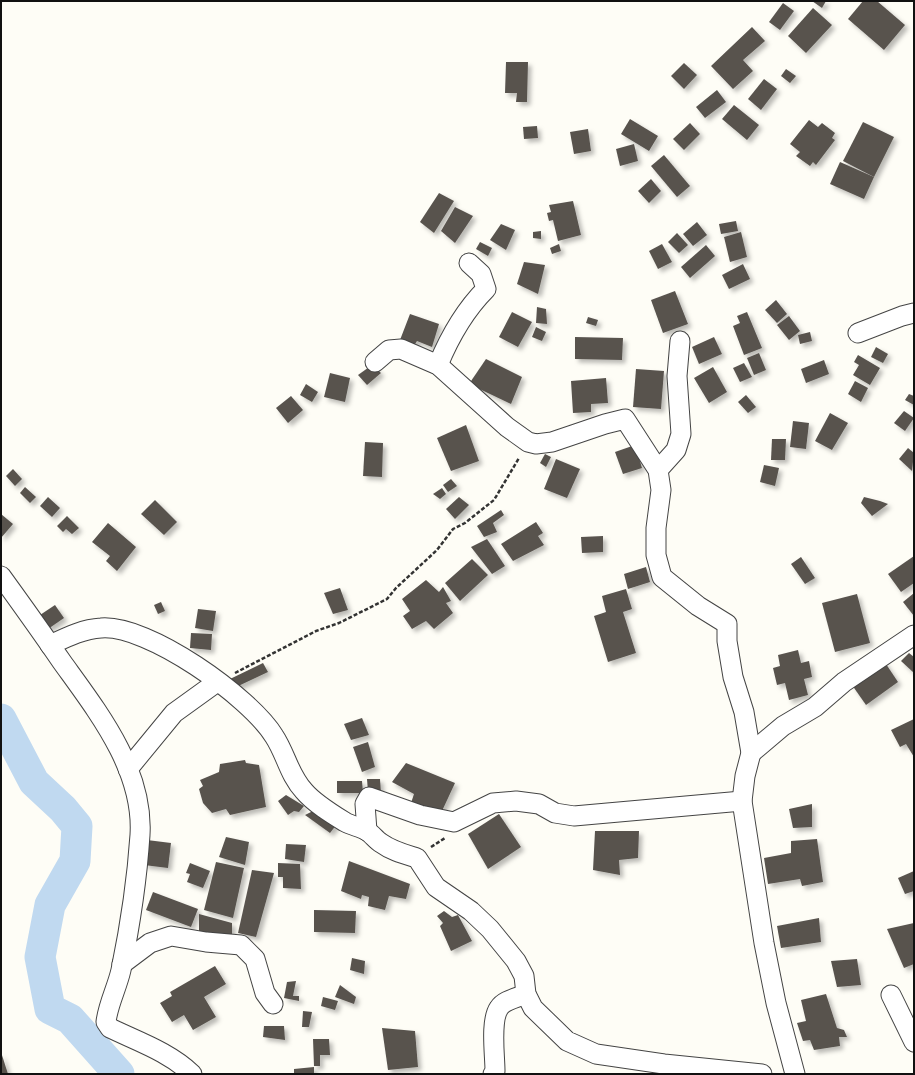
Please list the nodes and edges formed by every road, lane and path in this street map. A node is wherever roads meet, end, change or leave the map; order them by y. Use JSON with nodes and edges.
{"nodes":[{"id":1,"x":468,"y":263,"type":"dead end"},
{"id":2,"x":914,"y":314,"type":"edge"},
{"id":3,"x":858,"y":333,"type":"dead end"},
{"id":4,"x":680,"y":341,"type":"dead end"},
{"id":5,"x":375,"y":362,"type":"dead end"},
{"id":6,"x":438,"y":365,"type":"junction"},
{"id":7,"x":528,"y":442,"type":"junction"},
{"id":8,"x":658,"y":470,"type":"junction"},
{"id":9,"x":1,"y":576,"type":"edge"},
{"id":10,"x":914,"y":635,"type":"edge"},
{"id":11,"x":50,"y":645,"type":"junction"},
{"id":12,"x":217,"y":682,"type":"junction"},
{"id":13,"x":750,"y":754,"type":"junction"},
{"id":14,"x":128,"y":769,"type":"junction"},
{"id":15,"x":742,"y":801,"type":"junction"},
{"id":16,"x":454,"y":822,"type":"junction"},
{"id":17,"x":367,"y":831,"type":"junction"},
{"id":18,"x":417,"y":858,"type":"junction"},
{"id":19,"x":122,"y":964,"type":"junction"},
{"id":20,"x":526,"y":994,"type":"junction"},
{"id":21,"x":891,"y":995,"type":"dead end"},
{"id":22,"x":273,"y":1004,"type":"dead end"},
{"id":23,"x":914,"y":1042,"type":"edge"},
{"id":24,"x":665,"y":1069,"type":"edge"},
{"id":25,"x":192,"y":1074,"type":"edge"},
{"id":26,"x":493,"y":1074,"type":"edge"},
{"id":27,"x":762,"y":1074,"type":"edge"},
{"id":28,"x":795,"y":1074,"type":"edge"}],
"edges":[{"from":1,"to":6,"type":"street"},
{"from":2,"to":3,"type":"street"},
{"from":4,"to":8,"type":"street"},
{"from":5,"to":6,"type":"street"},
{"from":6,"to":7,"type":"street"},
{"from":7,"to":8,"type":"street"},
{"from":7,"to":12,"type":"path"},
{"from":8,"to":13,"type":"street"},
{"from":9,"to":11,"type":"street"},
{"from":10,"to":13,"type":"street"},
{"from":11,"to":12,"type":"street"},
{"from":11,"to":14,"type":"street"},
{"from":12,"to":14,"type":"street"},
{"from":12,"to":17,"type":"street"},
{"from":13,"to":15,"type":"street"},
{"from":14,"to":19,"type":"street"},
{"from":15,"to":16,"type":"street"},
{"from":15,"to":28,"type":"street"},
{"from":16,"to":17,"type":"street"},
{"from":16,"to":18,"type":"path"},
{"from":17,"to":18,"type":"street"},
{"from":18,"to":20,"type":"street"},
{"from":19,"to":22,"type":"street"},
{"from":19,"to":25,"type":"street"},
{"from":20,"to":24,"type":"street"},
{"from":20,"to":26,"type":"street"},
{"from":21,"to":23,"type":"street"},
{"from":24,"to":27,"type":"street"}]}
